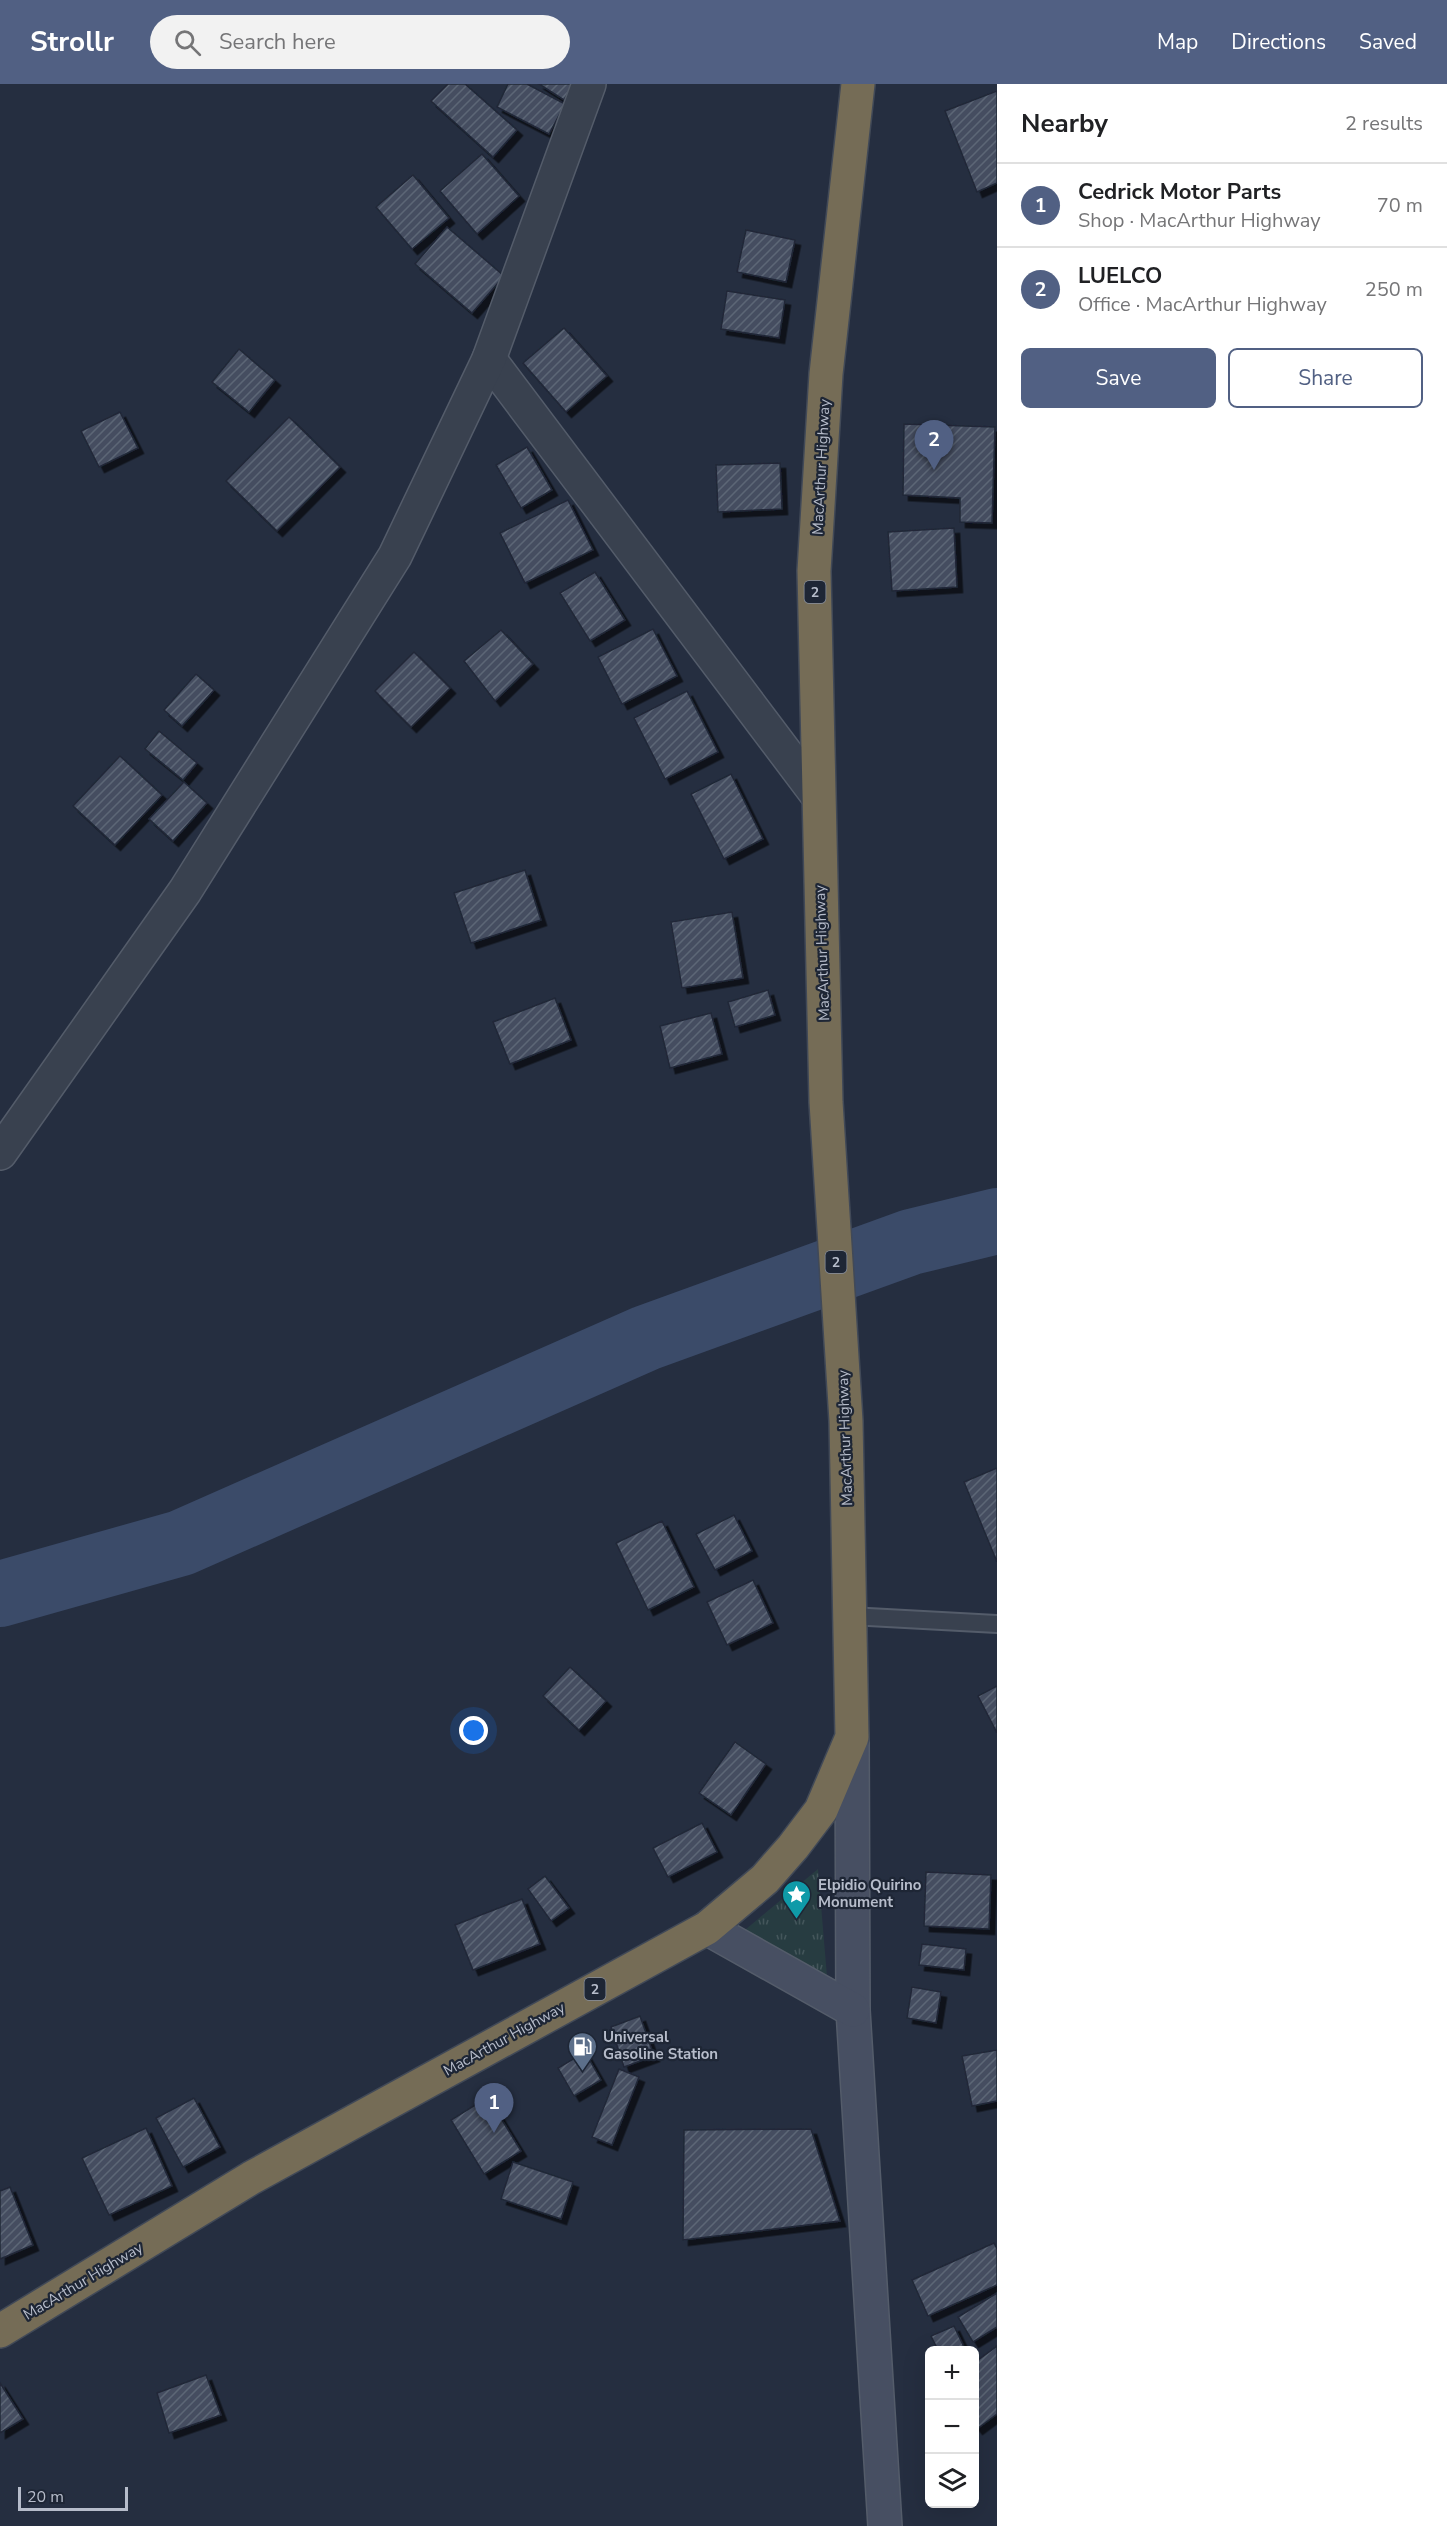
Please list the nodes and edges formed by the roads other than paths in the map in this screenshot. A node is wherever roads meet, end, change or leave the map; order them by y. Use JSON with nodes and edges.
{"nodes":[{"id":1,"x":589,"y":84,"type":"edge"},
{"id":2,"x":858,"y":84,"type":"edge"},
{"id":3,"x":489,"y":359,"type":"junction"},
{"id":4,"x":818,"y":796,"type":"junction"},
{"id":5,"x":0,"y":1153,"type":"edge"},
{"id":6,"x":850,"y":1616,"type":"junction"},
{"id":7,"x":997,"y":1624,"type":"edge"},
{"id":8,"x":852,"y":1737,"type":"junction"},
{"id":9,"x":707,"y":1928,"type":"junction"},
{"id":10,"x":853,"y":2010,"type":"junction"},
{"id":11,"x":0,"y":2331,"type":"edge"},
{"id":12,"x":885,"y":2526,"type":"edge"}],
"edges":[{"from":1,"to":3,"type":"street"},
{"from":2,"to":4,"type":"highway","name":"MacArthur Highway","number":"2"},
{"from":3,"to":4,"type":"street"},
{"from":3,"to":5,"type":"street"},
{"from":4,"to":6,"type":"highway","name":"MacArthur Highway","number":"2"},
{"from":6,"to":7,"type":"lane"},
{"from":6,"to":8,"type":"highway","name":"MacArthur Highway","number":"2"},
{"from":8,"to":9,"type":"highway","name":"MacArthur Highway","number":"2"},
{"from":8,"to":10,"type":"street"},
{"from":9,"to":10,"type":"street"},
{"from":9,"to":11,"type":"highway","name":"MacArthur Highway","number":"2"},
{"from":10,"to":12,"type":"street"}]}
